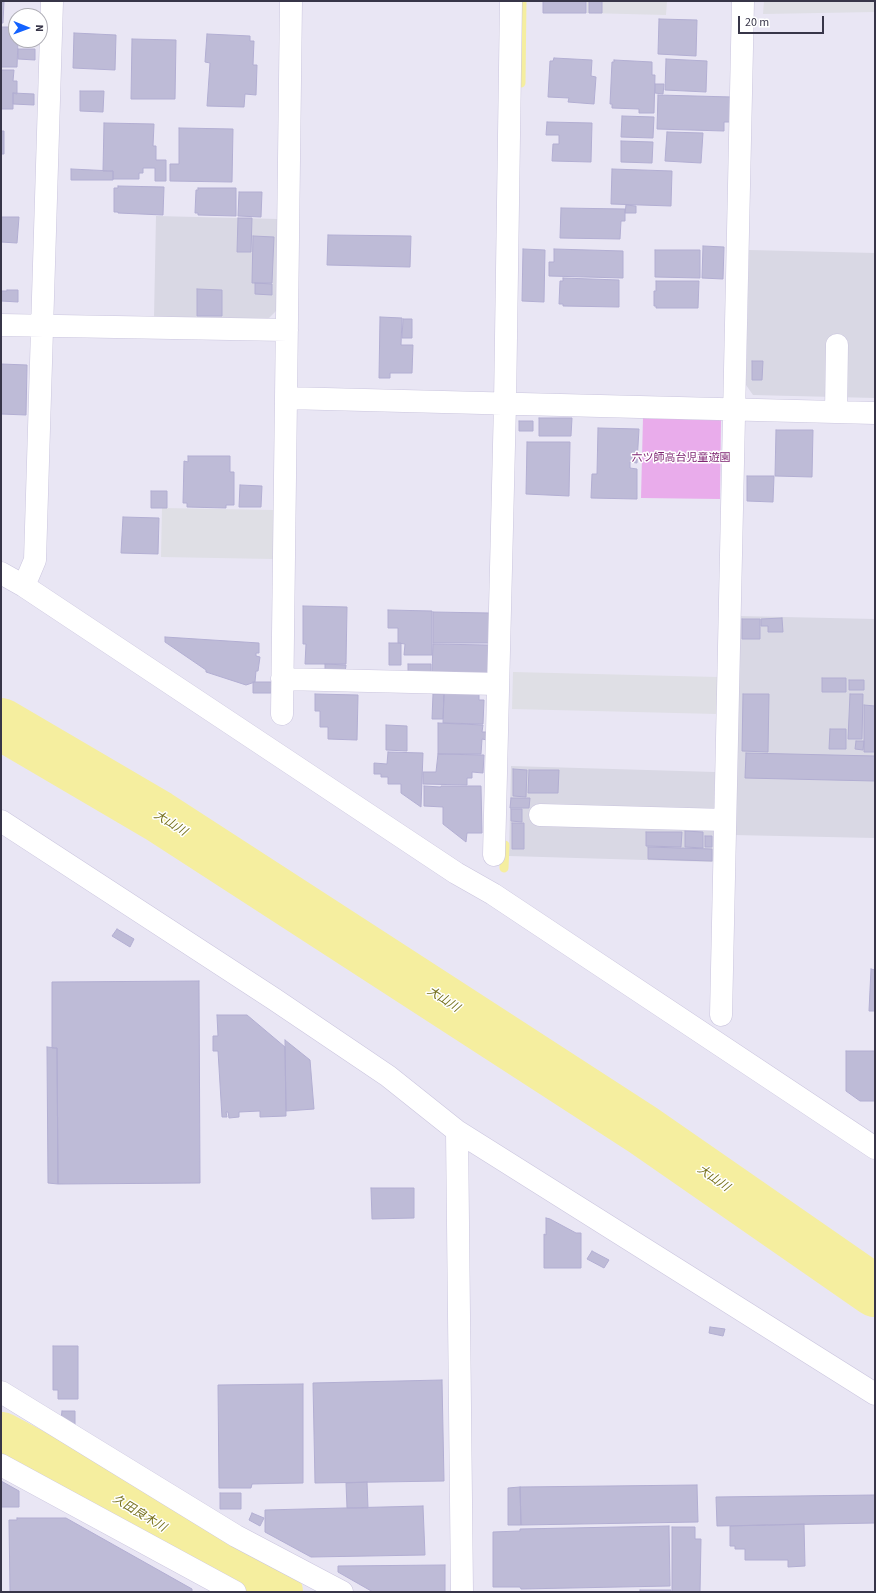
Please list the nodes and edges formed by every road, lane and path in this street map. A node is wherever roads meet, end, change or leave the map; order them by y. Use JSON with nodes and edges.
{"nodes":[{"id":1,"x":52,"y":1,"type":"edge"},
{"id":2,"x":291,"y":1,"type":"edge"},
{"id":3,"x":511,"y":1,"type":"edge"},
{"id":4,"x":743,"y":1,"type":"edge"},
{"id":5,"x":1,"y":325,"type":"edge"},
{"id":6,"x":42,"y":326,"type":"junction"},
{"id":7,"x":287,"y":330,"type":"junction"},
{"id":8,"x":837,"y":345,"type":"dead end"},
{"id":9,"x":286,"y":398,"type":"junction"},
{"id":10,"x":505,"y":404,"type":"junction"},
{"id":11,"x":734,"y":409,"type":"junction"},
{"id":12,"x":836,"y":412,"type":"junction"},
{"id":13,"x":875,"y":413,"type":"edge"},
{"id":14,"x":1,"y":573,"type":"edge"},
{"id":15,"x":24,"y":586,"type":"junction"},
{"id":16,"x":282,"y":679,"type":"junction"},
{"id":17,"x":498,"y":684,"type":"junction"},
{"id":18,"x":282,"y":714,"type":"dead end"},
{"id":19,"x":540,"y":815,"type":"dead end"},
{"id":20,"x":725,"y":820,"type":"junction"},
{"id":21,"x":1,"y":821,"type":"edge"},
{"id":22,"x":494,"y":855,"type":"dead end"},
{"id":23,"x":721,"y":1015,"type":"dead end"},
{"id":24,"x":457,"y":1131,"type":"junction"},
{"id":25,"x":875,"y":1148,"type":"edge"},
{"id":26,"x":1,"y":1392,"type":"edge"},
{"id":27,"x":875,"y":1394,"type":"edge"},
{"id":28,"x":1,"y":1464,"type":"edge"},
{"id":29,"x":235,"y":1592,"type":"edge"},
{"id":30,"x":342,"y":1592,"type":"edge"},
{"id":31,"x":462,"y":1592,"type":"edge"}],
"edges":[{"from":1,"to":6,"type":"street"},
{"from":2,"to":7,"type":"street"},
{"from":3,"to":10,"type":"street"},
{"from":4,"to":11,"type":"street"},
{"from":5,"to":6,"type":"street"},
{"from":6,"to":7,"type":"street"},
{"from":6,"to":15,"type":"street"},
{"from":7,"to":9,"type":"street"},
{"from":8,"to":12,"type":"street"},
{"from":9,"to":10,"type":"street"},
{"from":9,"to":16,"type":"street"},
{"from":10,"to":11,"type":"street"},
{"from":10,"to":17,"type":"street"},
{"from":11,"to":12,"type":"street"},
{"from":11,"to":20,"type":"street"},
{"from":12,"to":13,"type":"street"},
{"from":14,"to":15,"type":"street"},
{"from":15,"to":25,"type":"street"},
{"from":16,"to":17,"type":"street"},
{"from":16,"to":18,"type":"street"},
{"from":17,"to":22,"type":"street"},
{"from":19,"to":20,"type":"street"},
{"from":20,"to":23,"type":"street"},
{"from":21,"to":24,"type":"street"},
{"from":24,"to":27,"type":"street"},
{"from":24,"to":31,"type":"street"},
{"from":26,"to":30,"type":"street"},
{"from":28,"to":29,"type":"street"}]}
